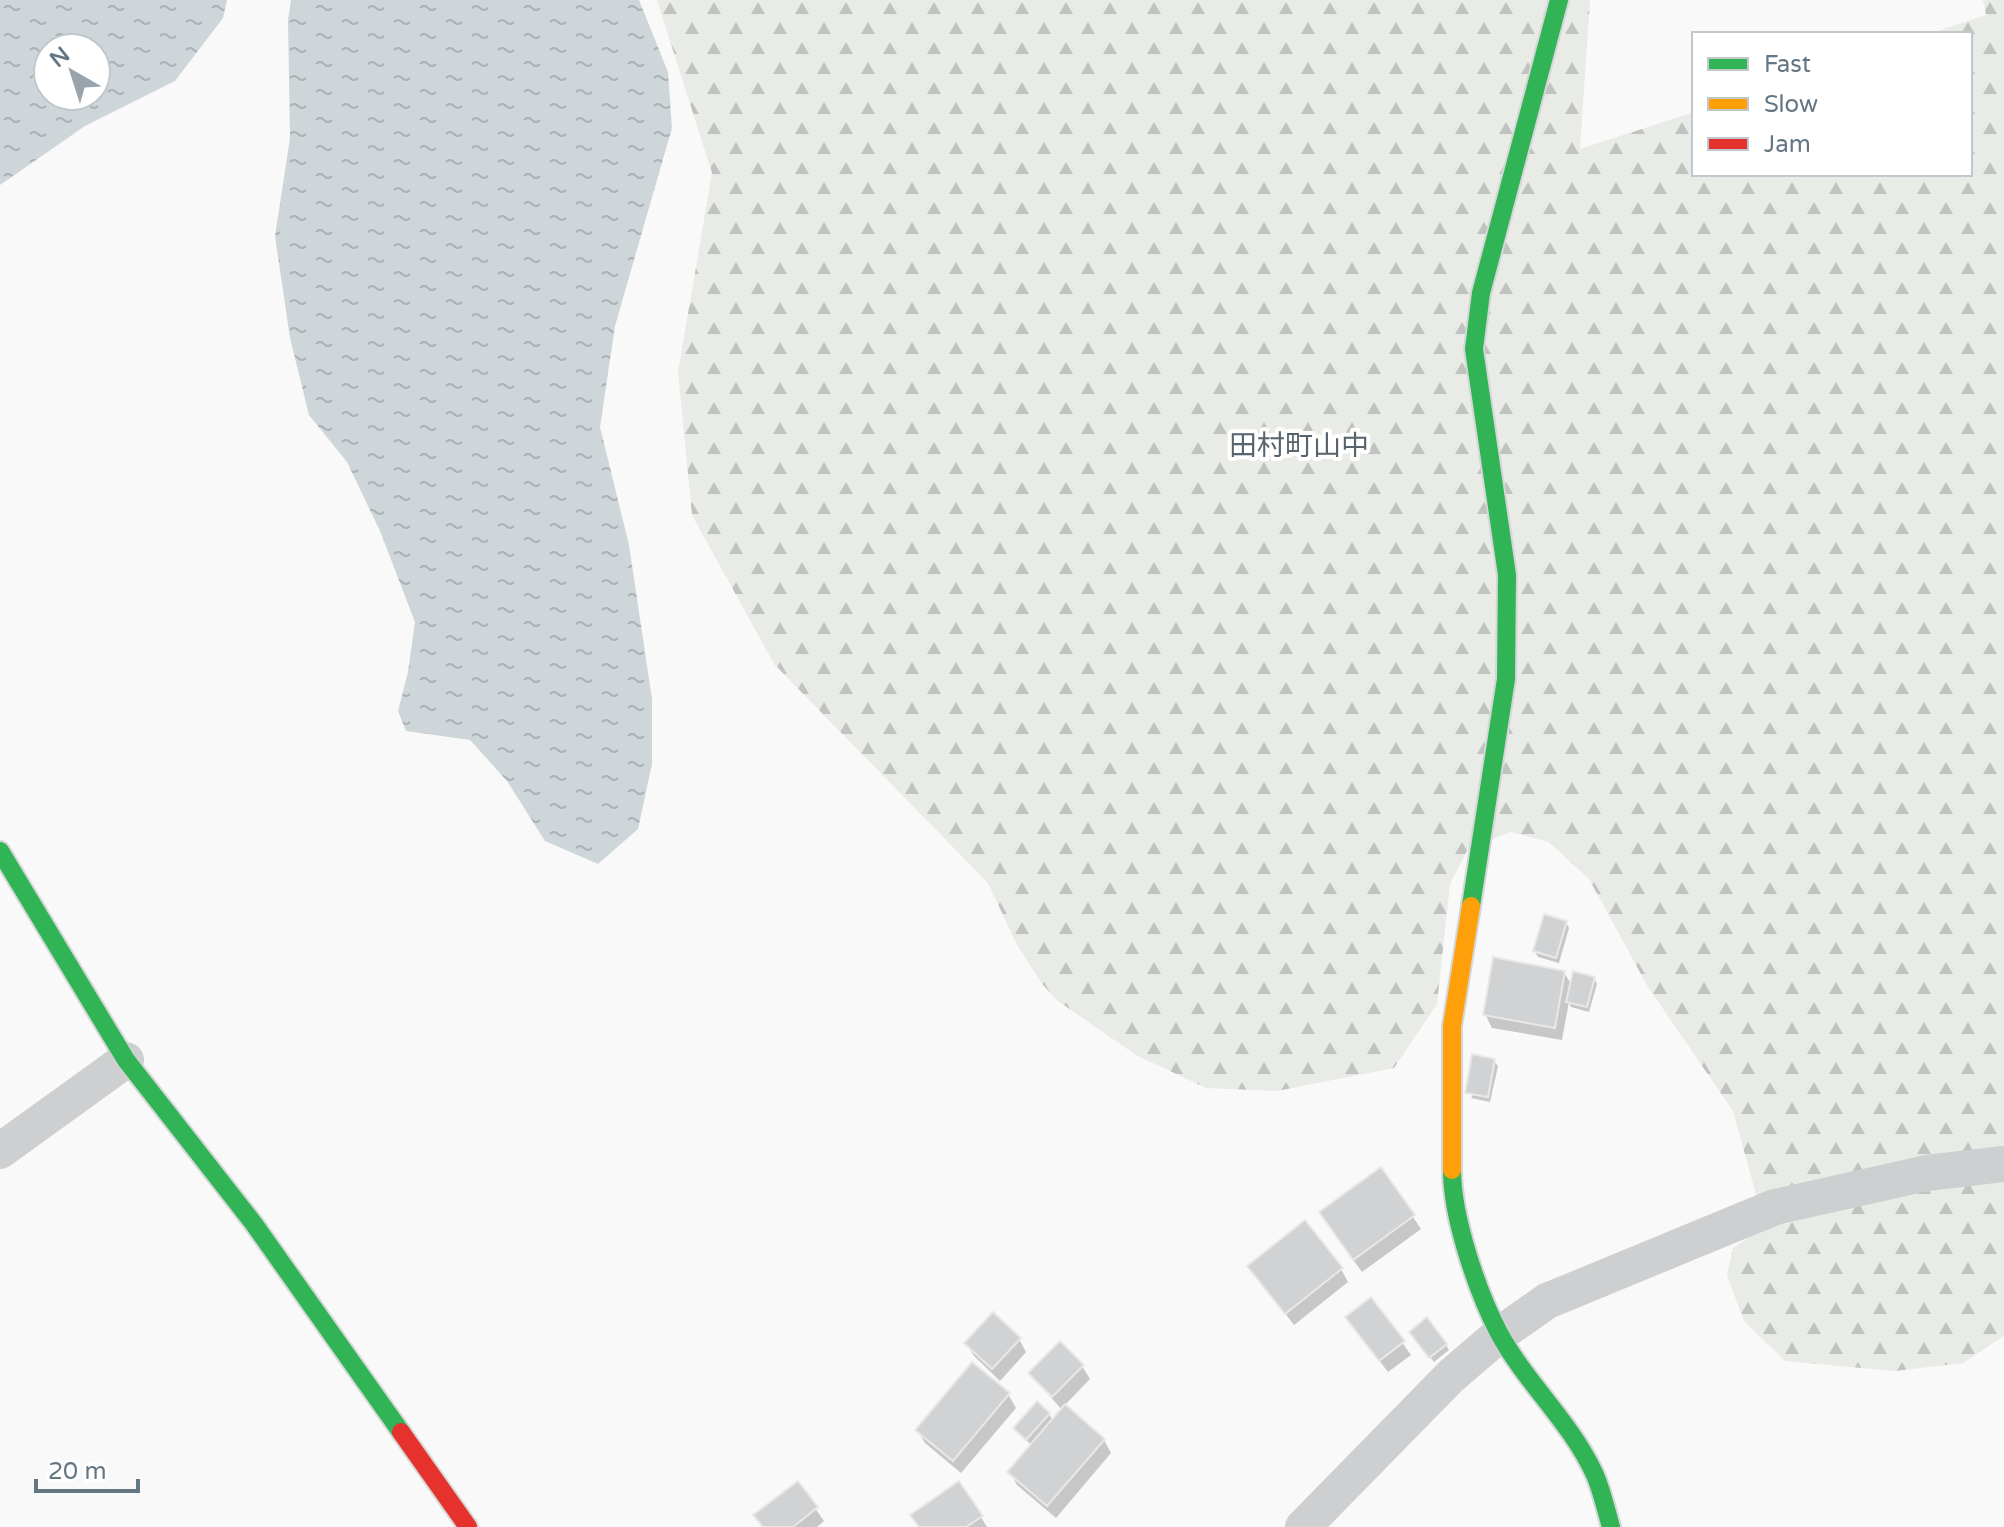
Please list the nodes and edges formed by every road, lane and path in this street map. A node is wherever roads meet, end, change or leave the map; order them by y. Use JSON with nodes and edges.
{"nodes":[{"id":1,"x":1559,"y":0,"type":"edge"},
{"id":2,"x":0,"y":851,"type":"edge"},
{"id":3,"x":126,"y":1060,"type":"junction"},
{"id":4,"x":0,"y":1151,"type":"edge"},
{"id":5,"x":2004,"y":1164,"type":"edge"},
{"id":6,"x":1500,"y":1334,"type":"junction"},
{"id":7,"x":468,"y":1527,"type":"edge"},
{"id":8,"x":1303,"y":1527,"type":"edge"},
{"id":9,"x":1611,"y":1527,"type":"edge"}],
"edges":[{"from":1,"to":6,"type":"street"},
{"from":2,"to":3,"type":"street"},
{"from":3,"to":4,"type":"street"},
{"from":3,"to":7,"type":"street"},
{"from":5,"to":6,"type":"street"},
{"from":6,"to":8,"type":"street"},
{"from":6,"to":9,"type":"street"}]}
